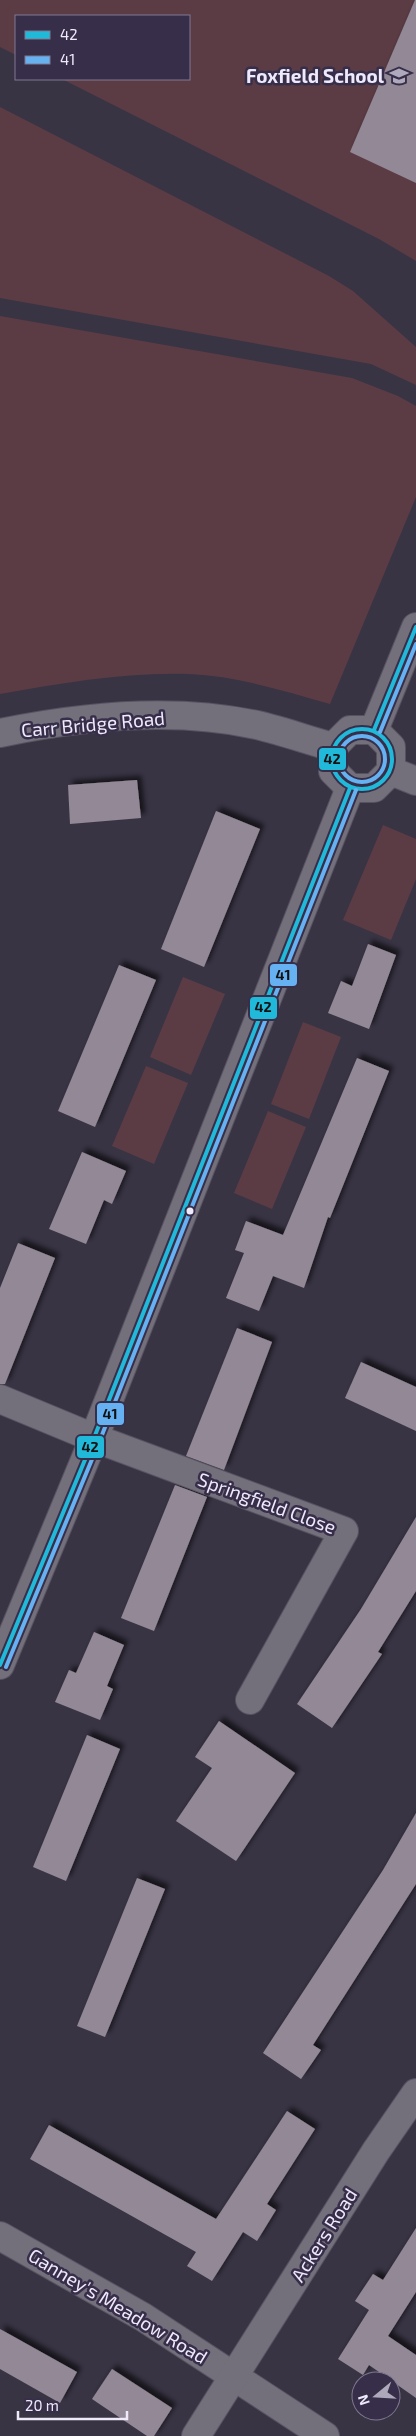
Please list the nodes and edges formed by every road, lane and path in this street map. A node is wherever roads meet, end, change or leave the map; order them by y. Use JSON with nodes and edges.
{"nodes":[{"id":1,"x":416,"y":627,"type":"edge"},
{"id":2,"x":374,"y":730,"type":"junction"},
{"id":3,"x":0,"y":733,"type":"edge"},
{"id":4,"x":333,"y":747,"type":"junction"},
{"id":5,"x":391,"y":771,"type":"junction"},
{"id":6,"x":416,"y":781,"type":"edge"},
{"id":7,"x":350,"y":788,"type":"junction"},
{"id":8,"x":0,"y":1399,"type":"edge"},
{"id":9,"x":94,"y":1438,"type":"junction"},
{"id":10,"x":0,"y":1665,"type":"edge"},
{"id":11,"x":250,"y":1700,"type":"dead end"},
{"id":12,"x":416,"y":2093,"type":"edge"},
{"id":13,"x":0,"y":2236,"type":"edge"},
{"id":14,"x":234,"y":2378,"type":"junction"},
{"id":15,"x":196,"y":2436,"type":"edge"},
{"id":16,"x":325,"y":2436,"type":"edge"}],
"edges":[{"from":1,"to":2,"type":"street"},
{"from":2,"to":4,"type":"street"},
{"from":2,"to":5,"type":"street"},
{"from":3,"to":4,"type":"street","name":"Carr Bridge Road"},
{"from":4,"to":7,"type":"street"},
{"from":5,"to":6,"type":"street"},
{"from":5,"to":7,"type":"street"},
{"from":7,"to":9,"type":"street"},
{"from":8,"to":9,"type":"street"},
{"from":9,"to":10,"type":"street"},
{"from":9,"to":11,"type":"street","name":"Springfield Close"},
{"from":12,"to":14,"type":"street","name":"Ackers Road"},
{"from":13,"to":14,"type":"street","name":"Ganney's Meadow Road"},
{"from":14,"to":15,"type":"street"},
{"from":14,"to":16,"type":"street","name":"Ganney's Meadow Road"}]}
